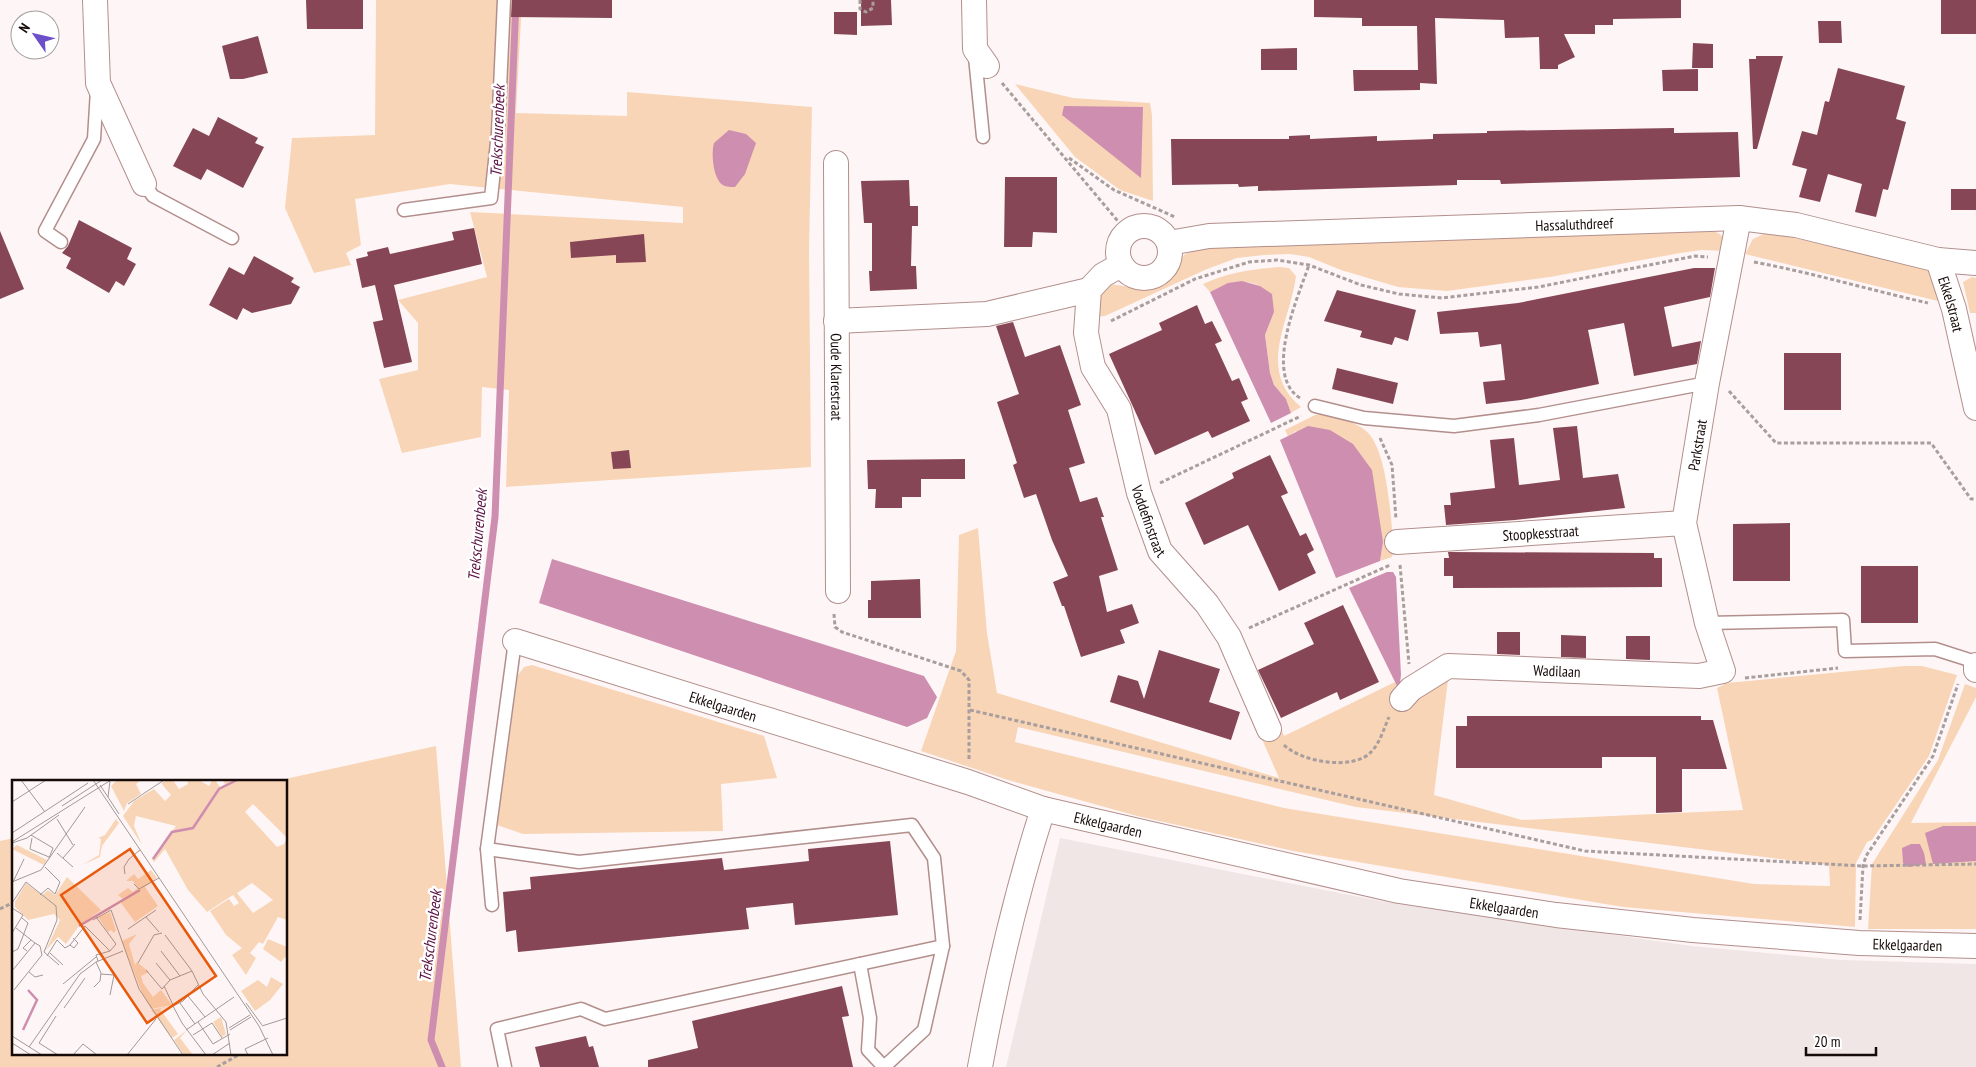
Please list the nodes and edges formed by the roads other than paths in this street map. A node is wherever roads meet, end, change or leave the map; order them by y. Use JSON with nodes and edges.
{"nodes":[{"id":1,"x":95,"y":0,"type":"edge"},
{"id":2,"x":504,"y":0,"type":"edge"},
{"id":3,"x":974,"y":0,"type":"edge"},
{"id":4,"x":981,"y":58,"type":"joint"},
{"id":5,"x":98,"y":83,"type":"junction"},
{"id":6,"x":983,"y":137,"type":"dead end"},
{"id":7,"x":836,"y":163,"type":"dead end"},
{"id":8,"x":144,"y":184,"type":"joint"},
{"id":9,"x":404,"y":210,"type":"dead end"},
{"id":10,"x":1739,"y":218,"type":"junction"},
{"id":11,"x":232,"y":238,"type":"dead end"},
{"id":12,"x":61,"y":242,"type":"dead end"},
{"id":13,"x":1169,"y":243,"type":"junction"},
{"id":14,"x":1938,"y":260,"type":"junction"},
{"id":15,"x":1976,"y":263,"type":"edge"},
{"id":16,"x":1121,"y":265,"type":"junction"},
{"id":17,"x":1089,"y":290,"type":"junction"},
{"id":18,"x":836,"y":321,"type":"junction"},
{"id":19,"x":1707,"y":384,"type":"junction"},
{"id":20,"x":1315,"y":406,"type":"road end"},
{"id":21,"x":1976,"y":408,"type":"edge"},
{"id":22,"x":1684,"y":523,"type":"junction"},
{"id":23,"x":1397,"y":542,"type":"dead end"},
{"id":24,"x":838,"y":591,"type":"road end"},
{"id":25,"x":1707,"y":623,"type":"junction"},
{"id":26,"x":515,"y":641,"type":"joint"},
{"id":27,"x":1976,"y":667,"type":"edge"},
{"id":28,"x":1723,"y":671,"type":"joint"},
{"id":29,"x":1402,"y":698,"type":"road end"},
{"id":30,"x":1269,"y":729,"type":"road end"},
{"id":31,"x":1043,"y":809,"type":"junction"},
{"id":32,"x":487,"y":849,"type":"junction"},
{"id":33,"x":492,"y":905,"type":"dead end"},
{"id":34,"x":944,"y":946,"type":"junction"},
{"id":35,"x":1976,"y":946,"type":"edge"},
{"id":36,"x":860,"y":964,"type":"junction"},
{"id":37,"x":505,"y":1067,"type":"edge"},
{"id":38,"x":884,"y":1067,"type":"edge"},
{"id":39,"x":980,"y":1067,"type":"edge"}],
"edges":[{"from":1,"to":5,"type":"street"},
{"from":2,"to":9,"type":"lane"},
{"from":3,"to":4,"type":"street"},
{"from":4,"to":6,"type":"lane"},
{"from":5,"to":8,"type":"street"},
{"from":5,"to":12,"type":"lane"},
{"from":7,"to":18,"type":"street","name":"Oude Klarestraat"},
{"from":8,"to":11,"type":"lane"},
{"from":10,"to":13,"type":"street","name":"Hassaluthdreef"},
{"from":10,"to":14,"type":"street","name":"Hassaluthdreef"},
{"from":10,"to":19,"type":"street","name":"Parkstraat"},
{"from":13,"to":16,"type":"street"},
{"from":13,"to":16,"type":"street"},
{"from":14,"to":15,"type":"street","name":"Hassaluthdreef"},
{"from":14,"to":21,"type":"street","name":"Ekkelstraat"},
{"from":16,"to":17,"type":"street"},
{"from":17,"to":18,"type":"street"},
{"from":17,"to":30,"type":"street","name":"Voddefinstraat"},
{"from":18,"to":24,"type":"street","name":"Oude Klarestraat"},
{"from":19,"to":20,"type":"lane"},
{"from":19,"to":22,"type":"street","name":"Parkstraat"},
{"from":22,"to":23,"type":"street","name":"Stoopkesstraat"},
{"from":22,"to":25,"type":"street","name":"Parkstraat"},
{"from":25,"to":27,"type":"lane"},
{"from":25,"to":28,"type":"street","name":"Parkstraat"},
{"from":26,"to":31,"type":"street","name":"Ekkelgaarden"},
{"from":26,"to":32,"type":"lane"},
{"from":28,"to":29,"type":"street","name":"Wadilaan"},
{"from":31,"to":35,"type":"street","name":"Ekkelgaarden"},
{"from":31,"to":39,"type":"street"},
{"from":32,"to":33,"type":"lane"},
{"from":32,"to":34,"type":"lane"},
{"from":34,"to":36,"type":"lane"},
{"from":34,"to":38,"type":"lane"},
{"from":36,"to":37,"type":"lane"},
{"from":36,"to":38,"type":"lane"}]}
